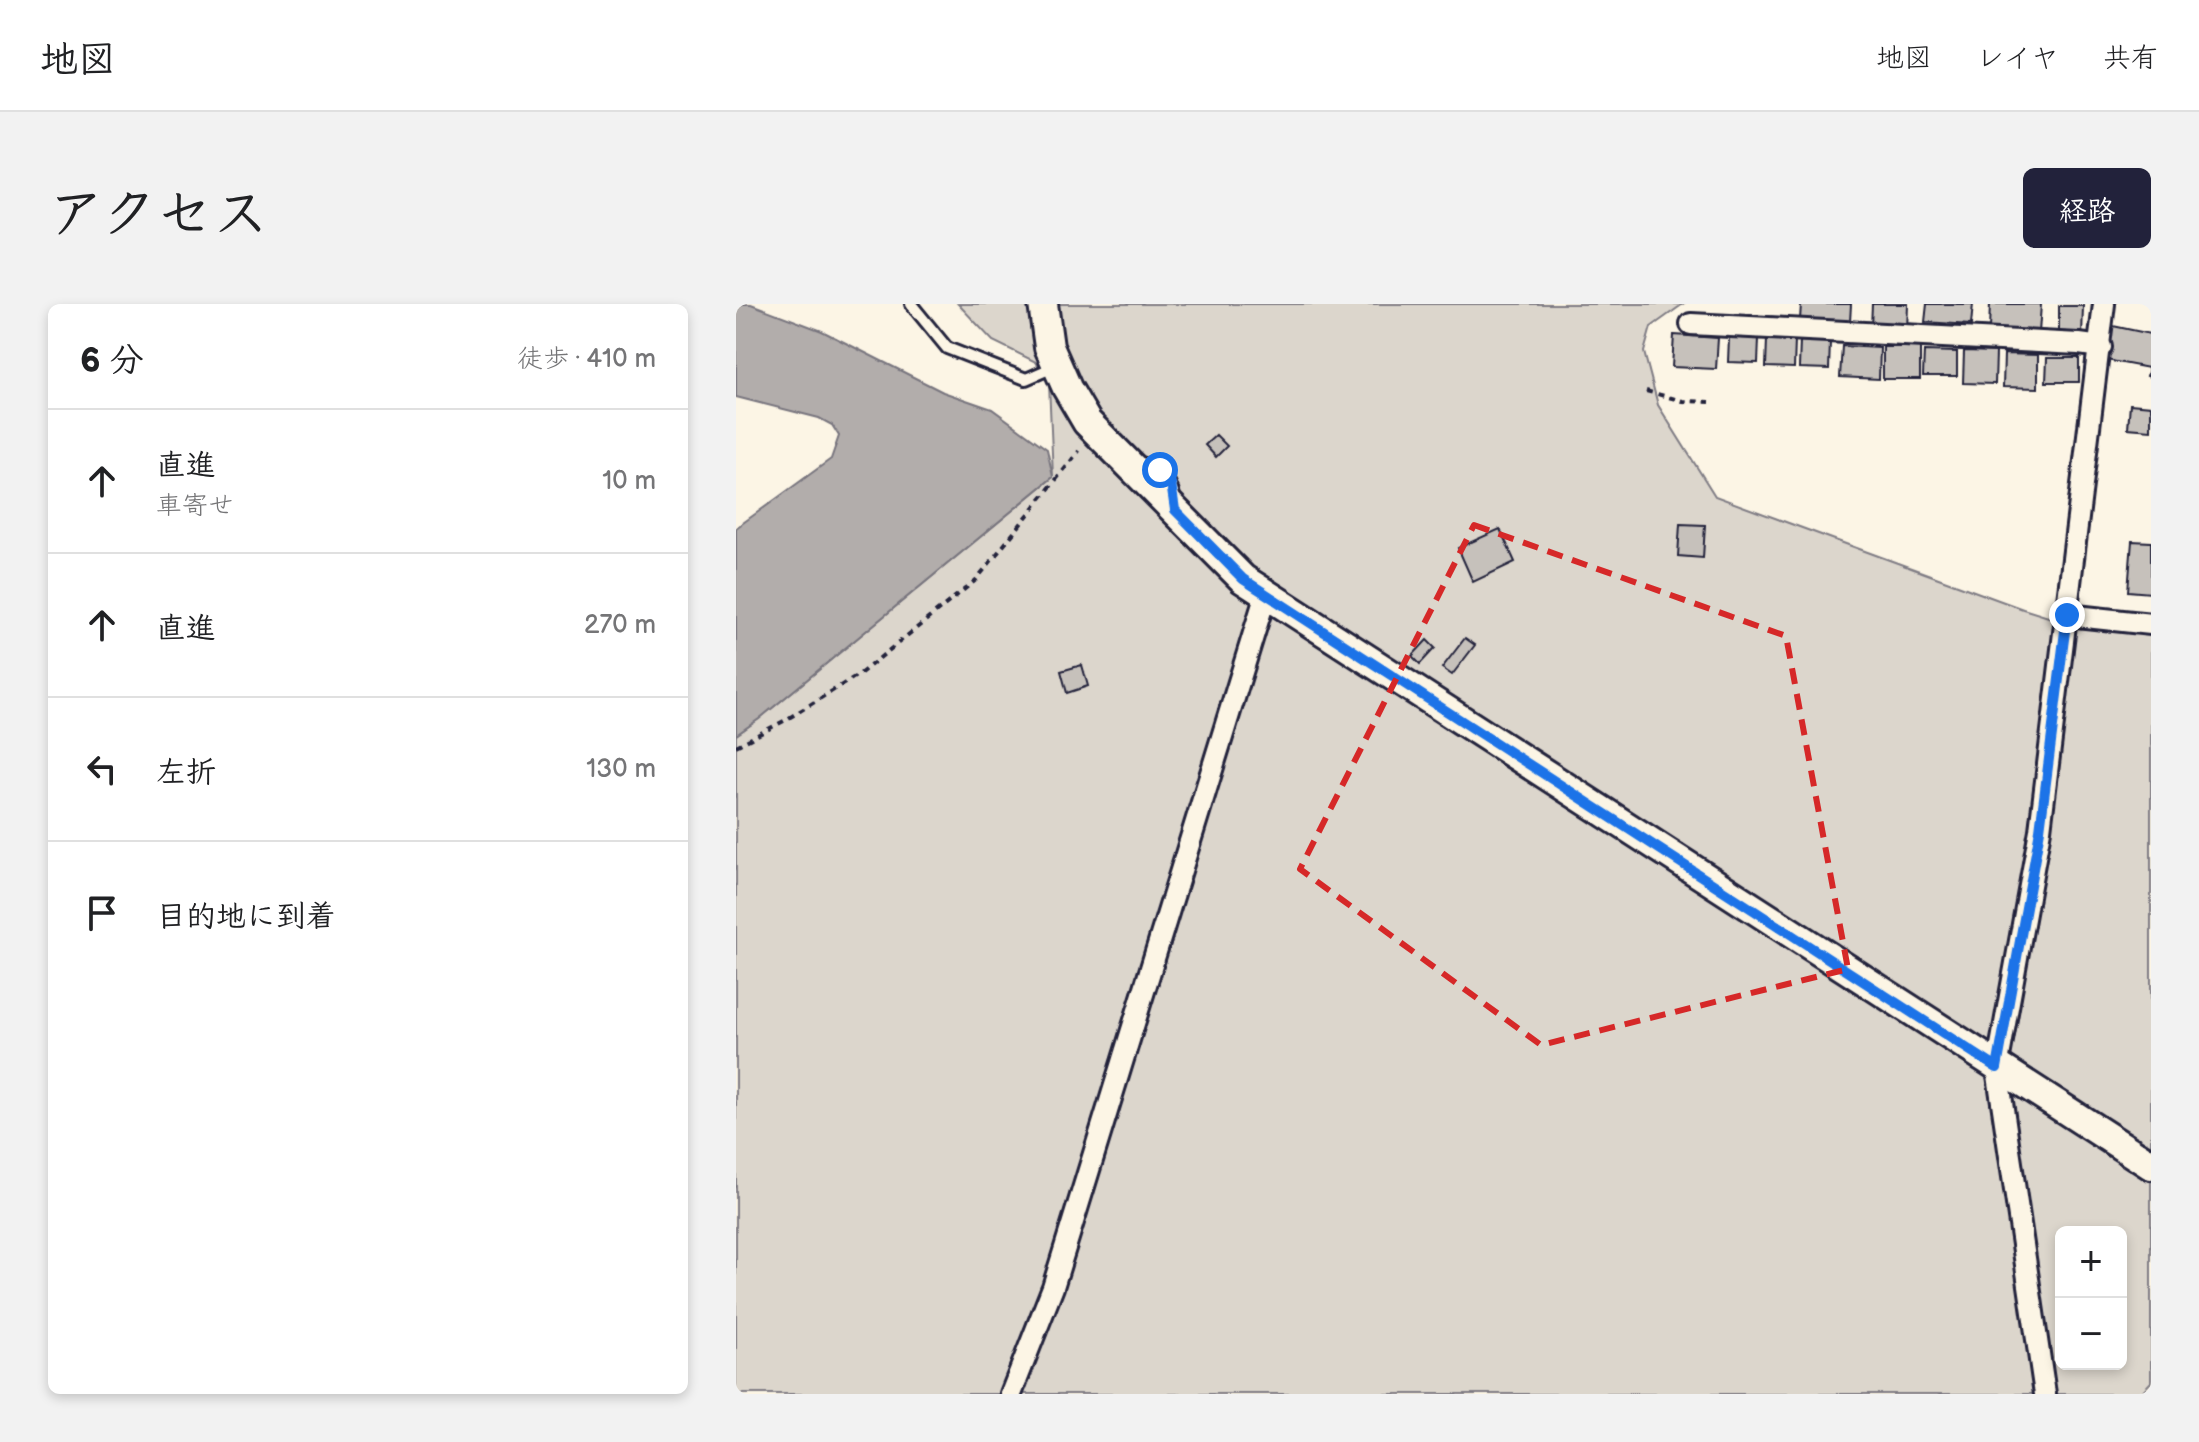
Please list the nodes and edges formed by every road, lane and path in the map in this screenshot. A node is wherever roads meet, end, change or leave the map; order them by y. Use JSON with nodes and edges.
{"nodes":[{"id":1,"x":911,"y":304,"type":"edge"},
{"id":2,"x":1043,"y":304,"type":"edge"},
{"id":3,"x":2104,"y":304,"type":"edge"},
{"id":4,"x":1691,"y":324,"type":"dead end"},
{"id":5,"x":2101,"y":347,"type":"junction"},
{"id":6,"x":1057,"y":365,"type":"junction"},
{"id":7,"x":1646,"y":391,"type":"dead end"},
{"id":8,"x":1710,"y":402,"type":"dead end"},
{"id":9,"x":1087,"y":422,"type":"junction"},
{"id":10,"x":1266,"y":594,"type":"junction"},
{"id":11,"x":2067,"y":615,"type":"junction"},
{"id":12,"x":2151,"y":624,"type":"edge"},
{"id":13,"x":736,"y":746,"type":"edge"},
{"id":14,"x":1997,"y":1068,"type":"junction"},
{"id":15,"x":2151,"y":1165,"type":"edge"},
{"id":16,"x":1011,"y":1394,"type":"edge"},
{"id":17,"x":2045,"y":1394,"type":"edge"}],
"edges":[{"from":1,"to":6,"type":"lane"},
{"from":2,"to":6,"type":"street"},
{"from":3,"to":5,"type":"street"},
{"from":4,"to":5,"type":"street"},
{"from":5,"to":11,"type":"street"},
{"from":6,"to":9,"type":"street"},
{"from":7,"to":8,"type":"path"},
{"from":9,"to":10,"type":"street"},
{"from":9,"to":13,"type":"path"},
{"from":10,"to":14,"type":"street"},
{"from":10,"to":16,"type":"street"},
{"from":11,"to":12,"type":"street"},
{"from":11,"to":14,"type":"street"},
{"from":14,"to":15,"type":"street"},
{"from":14,"to":17,"type":"street"}]}
